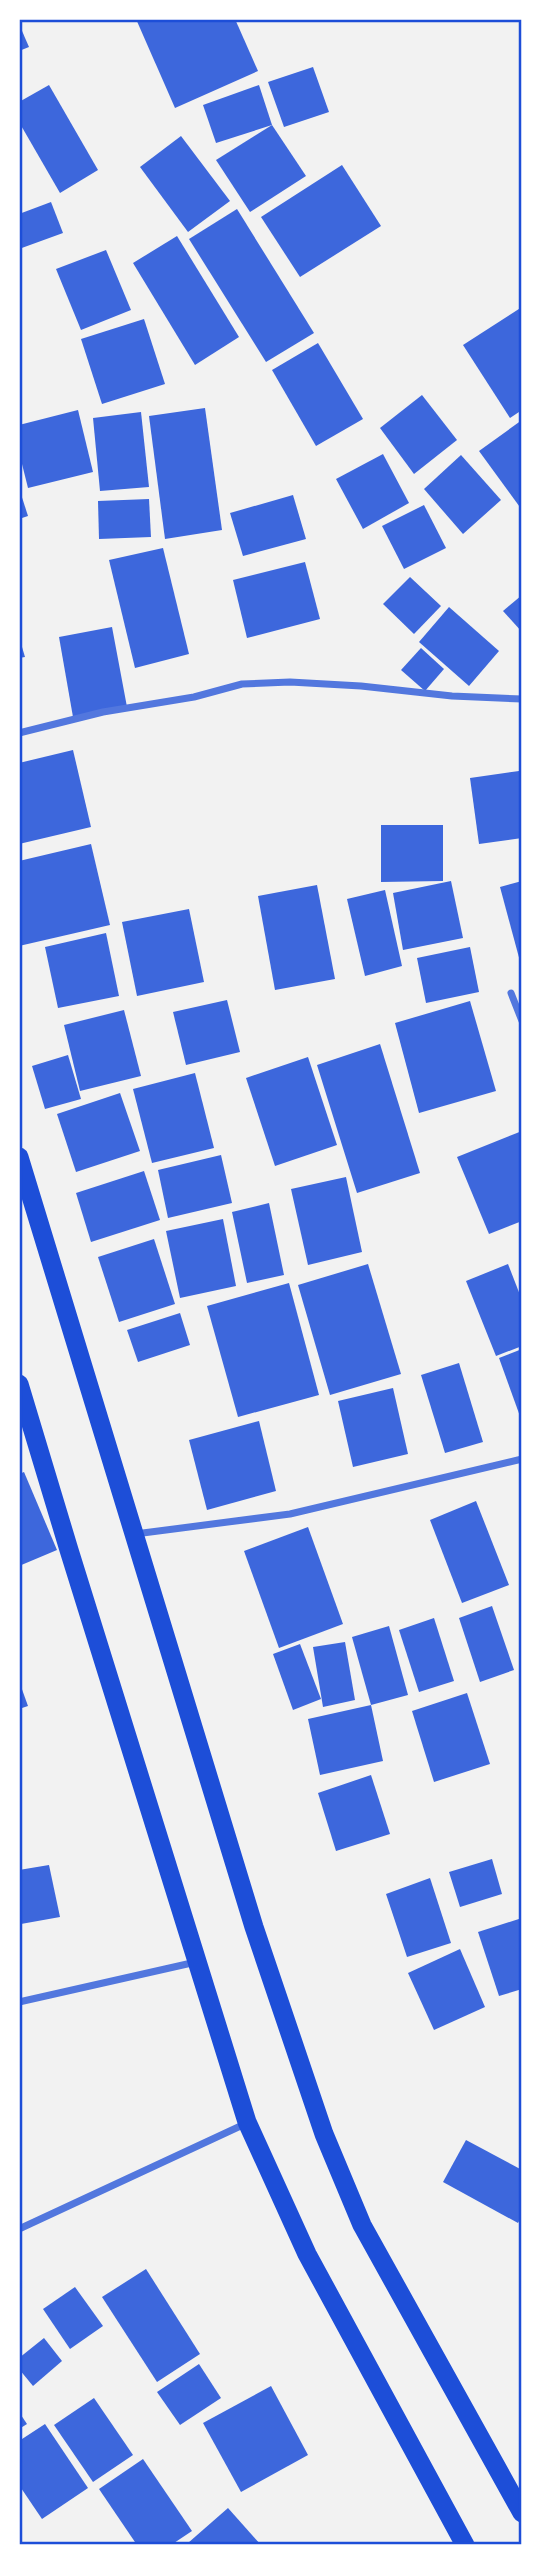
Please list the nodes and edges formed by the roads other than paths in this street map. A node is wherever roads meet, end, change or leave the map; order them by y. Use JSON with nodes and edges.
{"nodes":[{"id":1,"x":522,"y":699,"type":"edge"},
{"id":2,"x":19,"y":733,"type":"edge"},
{"id":3,"x":511,"y":993,"type":"dead end"},
{"id":4,"x":522,"y":1021,"type":"edge"},
{"id":5,"x":19,"y":1157,"type":"edge"},
{"id":6,"x":19,"y":1384,"type":"edge"},
{"id":7,"x":522,"y":1459,"type":"edge"},
{"id":8,"x":135,"y":1534,"type":"junction"},
{"id":9,"x":198,"y":1962,"type":"junction"},
{"id":10,"x":19,"y":2002,"type":"edge"},
{"id":11,"x":247,"y":2122,"type":"junction"},
{"id":12,"x":19,"y":2229,"type":"edge"},
{"id":13,"x":522,"y":2513,"type":"edge"},
{"id":14,"x":465,"y":2545,"type":"edge"}],
"edges":[{"from":1,"to":2,"type":"street"},
{"from":3,"to":4,"type":"street"},
{"from":5,"to":8,"type":"highway"},
{"from":6,"to":9,"type":"highway"},
{"from":7,"to":8,"type":"street"},
{"from":8,"to":13,"type":"highway"},
{"from":9,"to":10,"type":"street"},
{"from":9,"to":11,"type":"highway"},
{"from":11,"to":12,"type":"street"},
{"from":11,"to":14,"type":"highway"}]}
